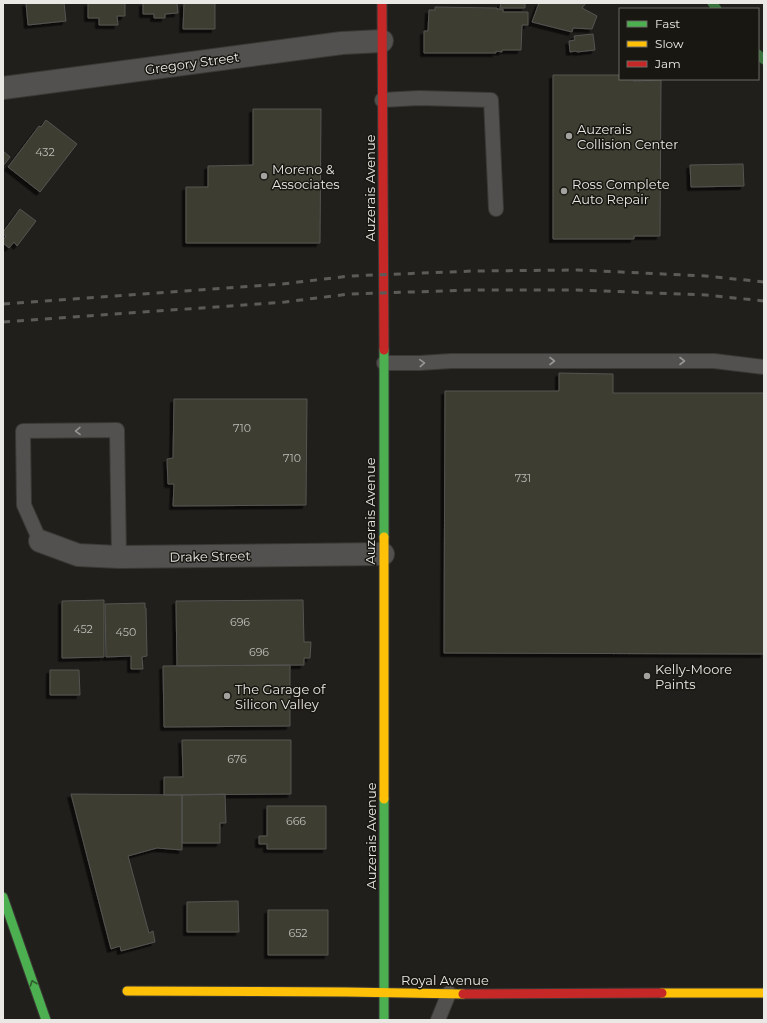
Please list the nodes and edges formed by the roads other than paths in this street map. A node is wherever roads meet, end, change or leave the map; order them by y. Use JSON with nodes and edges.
{"nodes":[{"id":1,"x":382,"y":3,"type":"edge"},
{"id":2,"x":382,"y":41,"type":"junction"},
{"id":3,"x":3,"y":88,"type":"edge"},
{"id":4,"x":382,"y":100,"type":"junction"},
{"id":5,"x":496,"y":209,"type":"dead end"},
{"id":6,"x":384,"y":363,"type":"junction"},
{"id":7,"x":764,"y":367,"type":"edge"},
{"id":8,"x":40,"y":541,"type":"joint"},
{"id":9,"x":383,"y":554,"type":"junction"},
{"id":10,"x":119,"y":557,"type":"junction"},
{"id":11,"x":3,"y":897,"type":"edge"},
{"id":12,"x":126,"y":991,"type":"dead end"},
{"id":13,"x":384,"y":993,"type":"junction"},
{"id":14,"x":449,"y":993,"type":"junction"},
{"id":15,"x":764,"y":993,"type":"edge"},
{"id":16,"x":46,"y":1020,"type":"edge"},
{"id":17,"x":384,"y":1020,"type":"edge"},
{"id":18,"x":438,"y":1020,"type":"edge"}],
"edges":[{"from":1,"to":2,"type":"main road","name":"Auzerais Avenue"},
{"from":2,"to":3,"type":"street","name":"Gregory Street"},
{"from":2,"to":4,"type":"main road","name":"Auzerais Avenue"},
{"from":4,"to":5,"type":"lane"},
{"from":4,"to":6,"type":"main road","name":"Auzerais Avenue"},
{"from":6,"to":7,"type":"lane","one_way":true},
{"from":6,"to":9,"type":"main road","name":"Auzerais Avenue"},
{"from":8,"to":10,"type":"street","name":"Drake Street"},
{"from":10,"to":8,"type":"lane","one_way":true},
{"from":9,"to":10,"type":"street","name":"Drake Street"},
{"from":9,"to":13,"type":"main road","name":"Auzerais Avenue"},
{"from":16,"to":11,"type":"main road","one_way":true},
{"from":12,"to":13,"type":"main road","name":"Royal Avenue"},
{"from":13,"to":14,"type":"main road","name":"Royal Avenue"},
{"from":13,"to":17,"type":"main road","name":"Auzerais Avenue"},
{"from":14,"to":15,"type":"main road","name":"Royal Avenue"},
{"from":14,"to":18,"type":"lane"}]}
